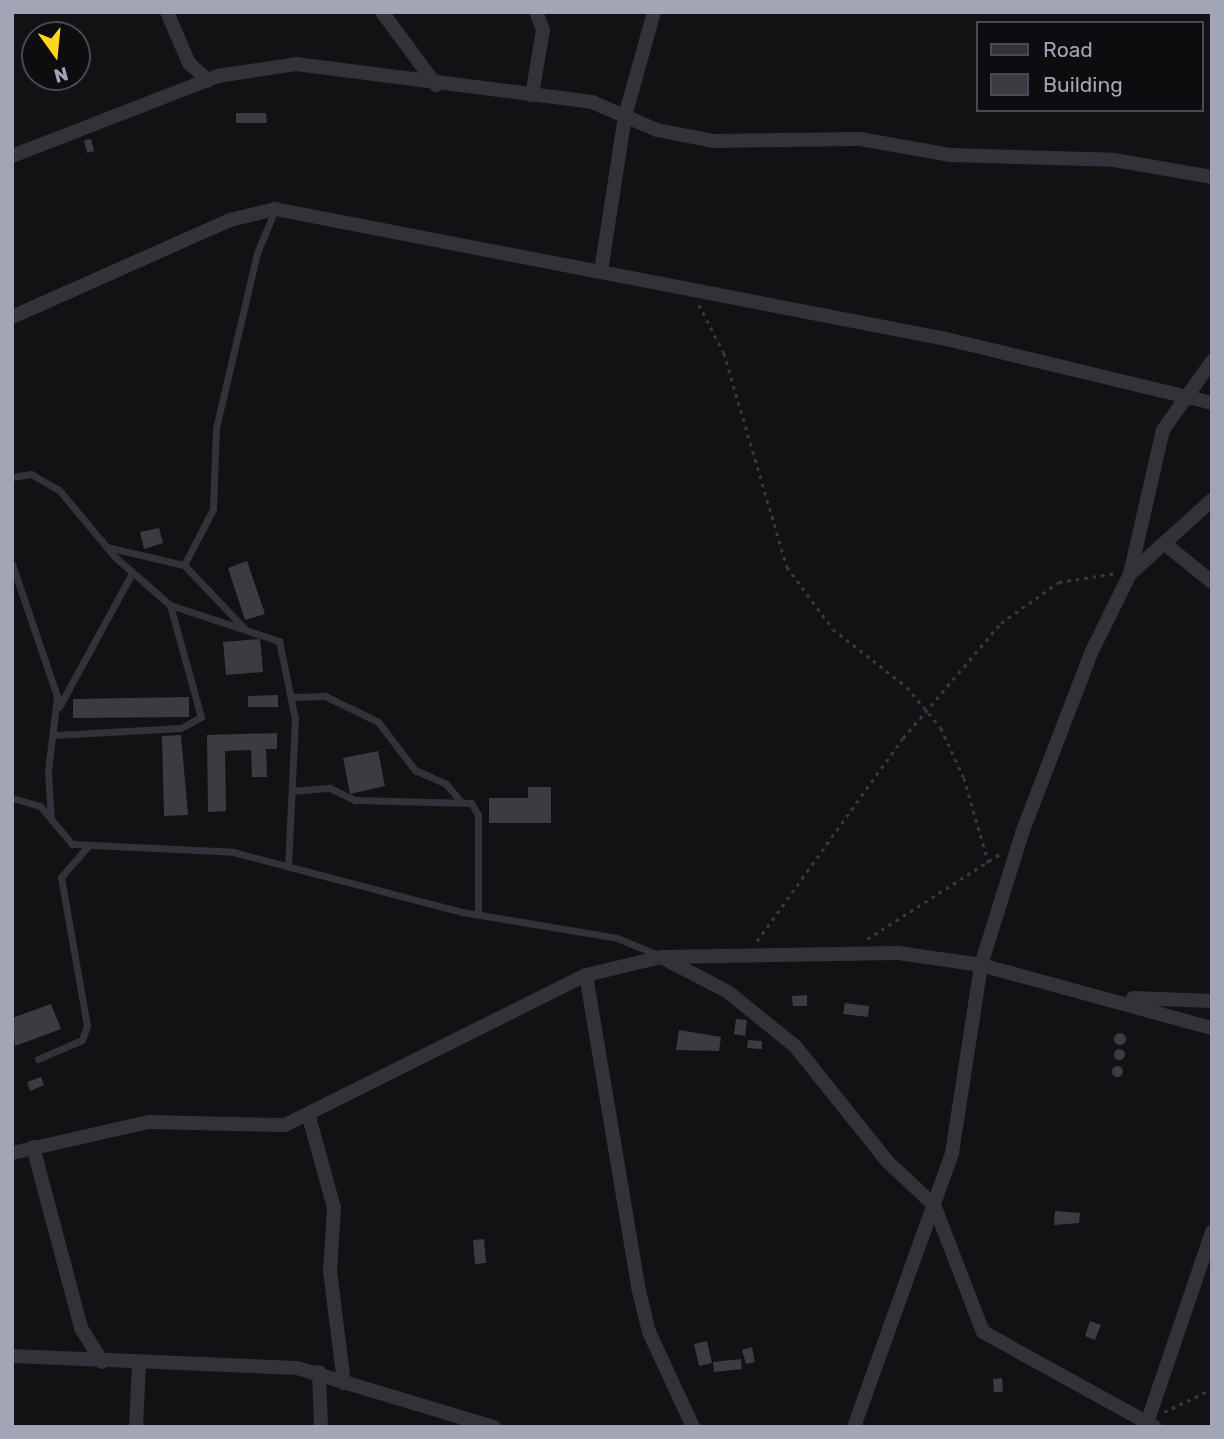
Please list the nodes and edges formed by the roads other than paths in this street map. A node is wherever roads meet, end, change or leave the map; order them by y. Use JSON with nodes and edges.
{"nodes":[{"id":1,"x":167,"y":12,"type":"edge"},
{"id":2,"x":382,"y":12,"type":"edge"},
{"id":3,"x":536,"y":12,"type":"edge"},
{"id":4,"x":654,"y":12,"type":"edge"},
{"id":5,"x":208,"y":81,"type":"junction"},
{"id":6,"x":436,"y":85,"type":"junction"},
{"id":7,"x":532,"y":95,"type":"junction"},
{"id":8,"x":625,"y":116,"type":"junction"},
{"id":9,"x":12,"y":156,"type":"edge"},
{"id":10,"x":1212,"y":177,"type":"edge"},
{"id":11,"x":275,"y":209,"type":"junction"},
{"id":12,"x":601,"y":271,"type":"junction"},
{"id":13,"x":12,"y":317,"type":"edge"},
{"id":14,"x":1212,"y":361,"type":"edge"},
{"id":15,"x":1184,"y":394,"type":"junction"},
{"id":16,"x":1212,"y":403,"type":"edge"},
{"id":17,"x":12,"y":477,"type":"edge"},
{"id":18,"x":1212,"y":500,"type":"edge"},
{"id":19,"x":1165,"y":544,"type":"junction"},
{"id":20,"x":107,"y":547,"type":"junction"},
{"id":21,"x":12,"y":564,"type":"edge"},
{"id":22,"x":184,"y":565,"type":"junction"},
{"id":23,"x":132,"y":573,"type":"junction"},
{"id":24,"x":1130,"y":574,"type":"junction"},
{"id":25,"x":1212,"y":582,"type":"edge"},
{"id":26,"x":170,"y":605,"type":"junction"},
{"id":27,"x":246,"y":629,"type":"junction"},
{"id":28,"x":295,"y":697,"type":"junction"},
{"id":29,"x":58,"y":711,"type":"junction"},
{"id":30,"x":55,"y":735,"type":"junction"},
{"id":31,"x":292,"y":791,"type":"junction"},
{"id":32,"x":12,"y":798,"type":"edge"},
{"id":33,"x":461,"y":802,"type":"junction"},
{"id":34,"x":51,"y":821,"type":"junction"},
{"id":35,"x":90,"y":845,"type":"junction"},
{"id":36,"x":288,"y":867,"type":"junction"},
{"id":37,"x":478,"y":914,"type":"junction"},
{"id":38,"x":662,"y":957,"type":"junction"},
{"id":39,"x":981,"y":965,"type":"junction"},
{"id":40,"x":586,"y":975,"type":"junction"},
{"id":41,"x":1115,"y":998,"type":"junction"},
{"id":42,"x":1212,"y":1001,"type":"edge"},
{"id":43,"x":1212,"y":1028,"type":"edge"},
{"id":44,"x":38,"y":1059,"type":"dead end"},
{"id":45,"x":309,"y":1116,"type":"junction"},
{"id":46,"x":33,"y":1147,"type":"junction"},
{"id":47,"x":12,"y":1153,"type":"edge"},
{"id":48,"x":934,"y":1205,"type":"junction"},
{"id":49,"x":1212,"y":1232,"type":"edge"},
{"id":50,"x":12,"y":1356,"type":"edge"},
{"id":51,"x":102,"y":1362,"type":"junction"},
{"id":52,"x":139,"y":1363,"type":"junction"},
{"id":53,"x":319,"y":1373,"type":"junction"},
{"id":54,"x":344,"y":1383,"type":"junction"},
{"id":55,"x":472,"y":1424,"type":"edge"},
{"id":56,"x":1152,"y":1424,"type":"edge"},
{"id":57,"x":136,"y":1427,"type":"edge"},
{"id":58,"x":321,"y":1427,"type":"edge"},
{"id":59,"x":494,"y":1427,"type":"edge"},
{"id":60,"x":692,"y":1427,"type":"edge"},
{"id":61,"x":854,"y":1427,"type":"edge"}],
"edges":[{"from":1,"to":5,"type":"street"},
{"from":2,"to":6,"type":"street"},
{"from":3,"to":7,"type":"street"},
{"from":4,"to":8,"type":"street"},
{"from":5,"to":6,"type":"street"},
{"from":5,"to":9,"type":"street"},
{"from":6,"to":7,"type":"street"},
{"from":7,"to":8,"type":"street"},
{"from":8,"to":10,"type":"street"},
{"from":8,"to":12,"type":"street"},
{"from":11,"to":12,"type":"street"},
{"from":11,"to":13,"type":"street"},
{"from":11,"to":22,"type":"lane"},
{"from":12,"to":15,"type":"street"},
{"from":14,"to":15,"type":"street"},
{"from":15,"to":16,"type":"street"},
{"from":15,"to":24,"type":"street"},
{"from":17,"to":20,"type":"lane"},
{"from":18,"to":19,"type":"street"},
{"from":19,"to":24,"type":"street"},
{"from":19,"to":25,"type":"street"},
{"from":20,"to":22,"type":"lane"},
{"from":20,"to":23,"type":"lane"},
{"from":21,"to":29,"type":"lane"},
{"from":22,"to":27,"type":"lane"},
{"from":23,"to":26,"type":"lane"},
{"from":23,"to":29,"type":"lane"},
{"from":24,"to":39,"type":"street"},
{"from":26,"to":27,"type":"lane"},
{"from":26,"to":30,"type":"lane"},
{"from":27,"to":28,"type":"lane"},
{"from":28,"to":31,"type":"lane"},
{"from":28,"to":33,"type":"lane"},
{"from":29,"to":30,"type":"lane"},
{"from":30,"to":34,"type":"lane"},
{"from":31,"to":33,"type":"lane"},
{"from":31,"to":36,"type":"lane"},
{"from":32,"to":34,"type":"lane"},
{"from":33,"to":37,"type":"lane"},
{"from":34,"to":35,"type":"lane"},
{"from":35,"to":36,"type":"lane"},
{"from":35,"to":44,"type":"lane"},
{"from":36,"to":37,"type":"lane"},
{"from":37,"to":38,"type":"lane"},
{"from":38,"to":39,"type":"street"},
{"from":38,"to":40,"type":"street"},
{"from":38,"to":48,"type":"street"},
{"from":39,"to":41,"type":"street"},
{"from":39,"to":48,"type":"street"},
{"from":40,"to":45,"type":"street"},
{"from":40,"to":60,"type":"street"},
{"from":41,"to":42,"type":"street"},
{"from":41,"to":43,"type":"street"},
{"from":45,"to":46,"type":"street"},
{"from":45,"to":54,"type":"street"},
{"from":46,"to":47,"type":"street"},
{"from":46,"to":51,"type":"street"},
{"from":48,"to":56,"type":"street"},
{"from":48,"to":61,"type":"street"},
{"from":49,"to":56,"type":"street"},
{"from":50,"to":51,"type":"street"},
{"from":51,"to":52,"type":"street"},
{"from":52,"to":53,"type":"street"},
{"from":52,"to":57,"type":"street"},
{"from":53,"to":54,"type":"street"},
{"from":53,"to":58,"type":"street"},
{"from":54,"to":55,"type":"street"},
{"from":55,"to":59,"type":"street"}]}
